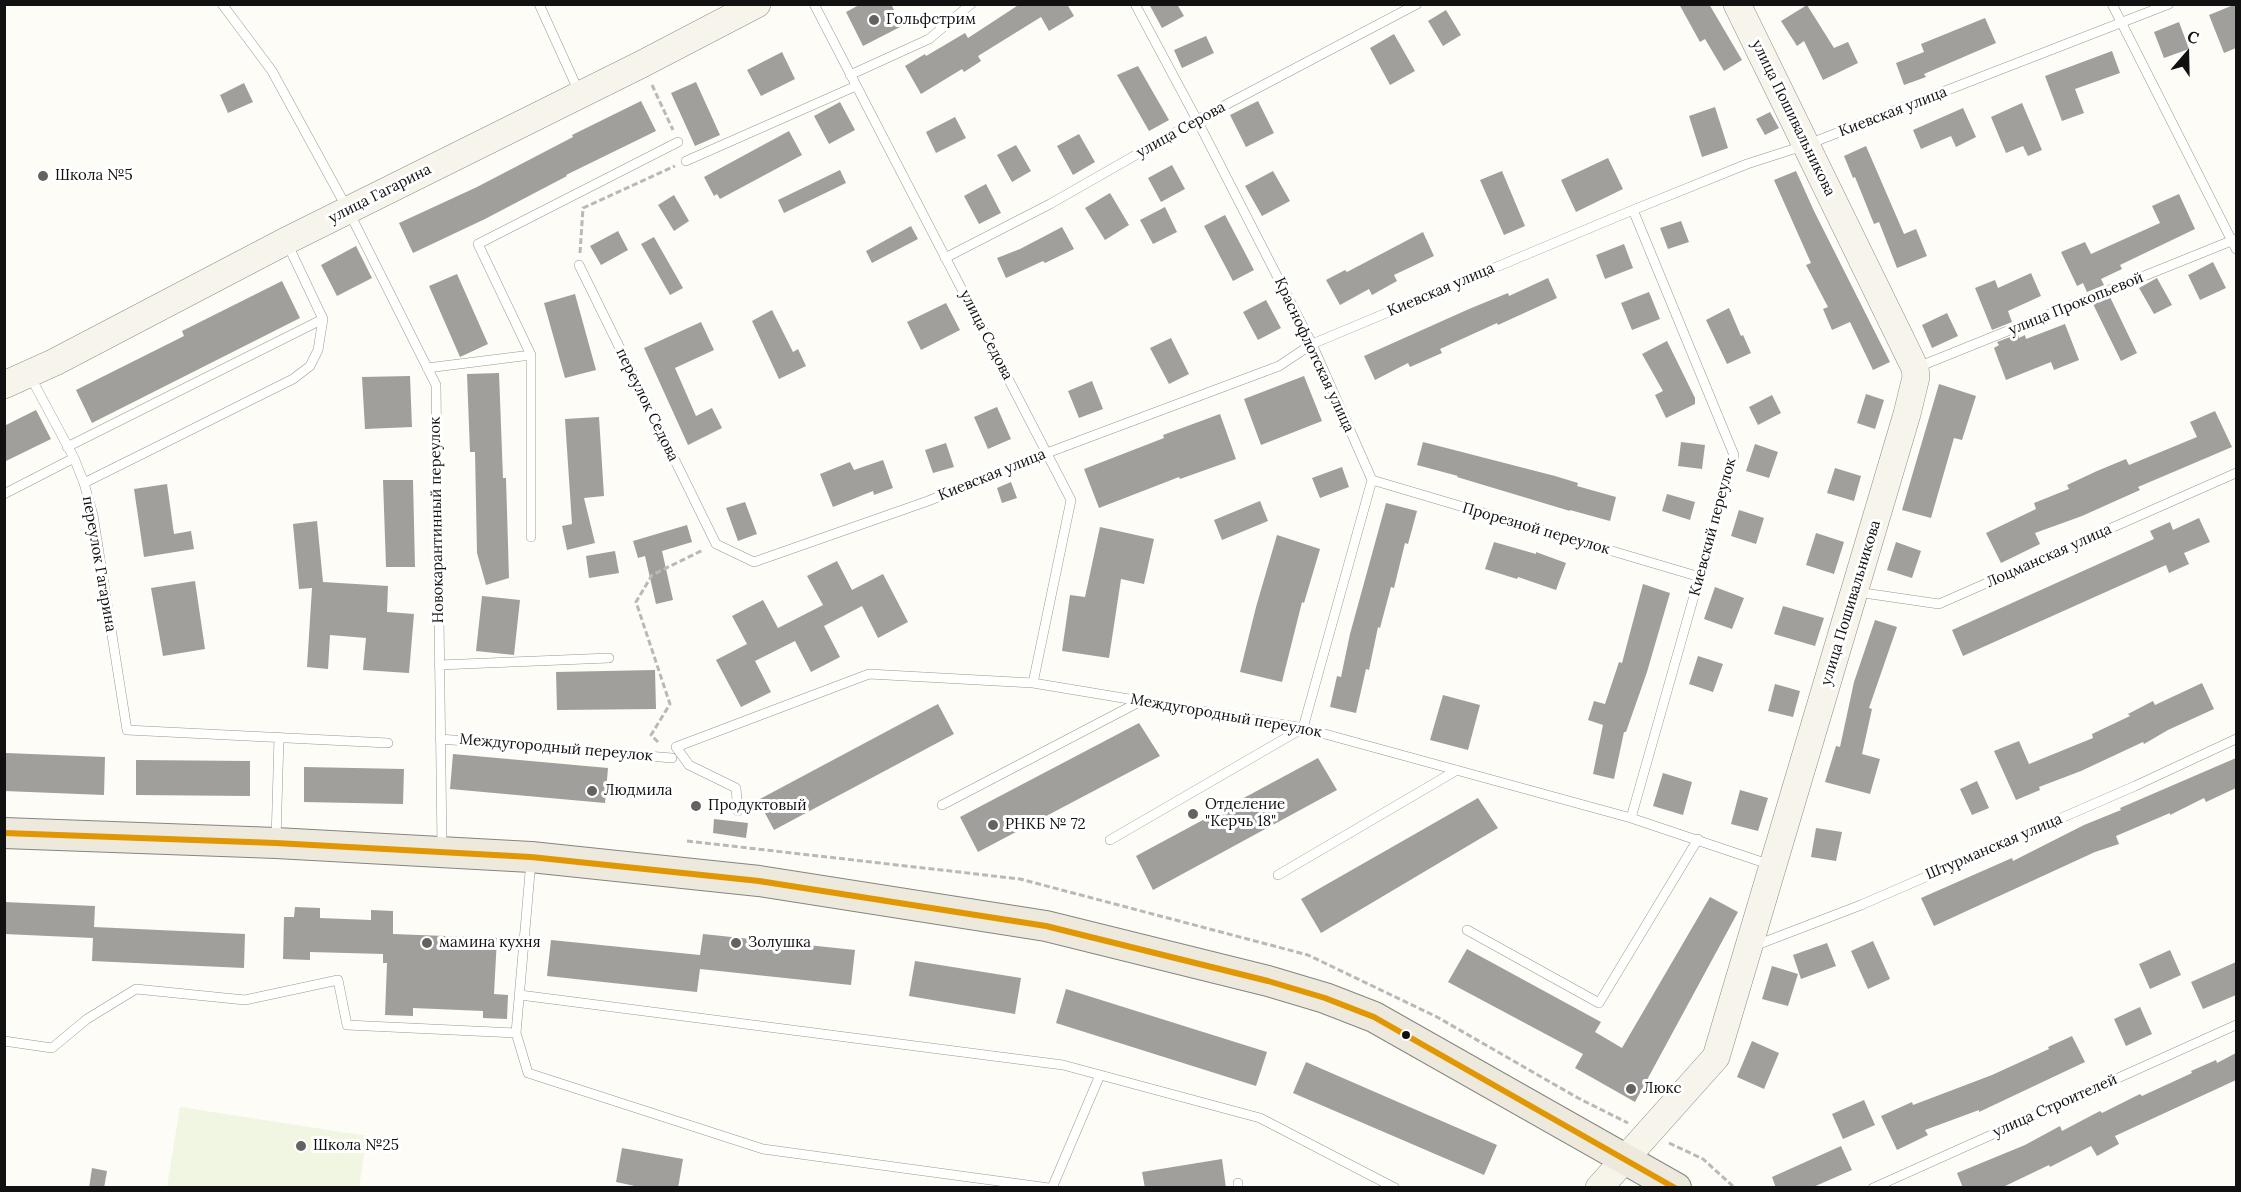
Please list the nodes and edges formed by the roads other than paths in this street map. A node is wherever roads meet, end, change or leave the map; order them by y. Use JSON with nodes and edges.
{"nodes":[{"id":1,"x":222,"y":4,"type":"edge"},
{"id":2,"x":539,"y":4,"type":"edge"},
{"id":3,"x":757,"y":4,"type":"edge"},
{"id":4,"x":814,"y":4,"type":"edge"},
{"id":5,"x":971,"y":4,"type":"edge"},
{"id":6,"x":1135,"y":4,"type":"edge"},
{"id":7,"x":1417,"y":4,"type":"edge"},
{"id":8,"x":1737,"y":4,"type":"edge"},
{"id":9,"x":2112,"y":4,"type":"edge"},
{"id":10,"x":2169,"y":4,"type":"edge"},
{"id":11,"x":2122,"y":23,"type":"junction"},
{"id":12,"x":850,"y":75,"type":"junction"},
{"id":13,"x":856,"y":86,"type":"junction"},
{"id":14,"x":580,"y":94,"type":"junction"},
{"id":15,"x":1197,"y":120,"type":"junction"},
{"id":16,"x":678,"y":142,"type":"dead end"},
{"id":17,"x":1806,"y":145,"type":"junction"},
{"id":18,"x":686,"y":161,"type":"dead end"},
{"id":19,"x":348,"y":210,"type":"junction"},
{"id":20,"x":1633,"y":210,"type":"junction"},
{"id":21,"x":286,"y":241,"type":"junction"},
{"id":22,"x":2235,"y":243,"type":"edge"},
{"id":23,"x":945,"y":258,"type":"junction"},
{"id":24,"x":579,"y":265,"type":"dead end"},
{"id":25,"x":323,"y":319,"type":"junction"},
{"id":26,"x":1312,"y":344,"type":"junction"},
{"id":27,"x":531,"y":354,"type":"junction"},
{"id":28,"x":427,"y":368,"type":"junction"},
{"id":29,"x":1915,"y":368,"type":"junction"},
{"id":30,"x":17,"y":379,"type":"edge"},
{"id":31,"x":67,"y":447,"type":"junction"},
{"id":32,"x":1047,"y":453,"type":"junction"},
{"id":33,"x":74,"y":458,"type":"junction"},
{"id":34,"x":2236,"y":473,"type":"edge"},
{"id":35,"x":1372,"y":480,"type":"junction"},
{"id":36,"x":84,"y":483,"type":"junction"},
{"id":37,"x":4,"y":494,"type":"edge"},
{"id":38,"x":531,"y":537,"type":"dead end"},
{"id":39,"x":716,"y":544,"type":"joint"},
{"id":40,"x":1700,"y":577,"type":"junction"},
{"id":41,"x":1854,"y":591,"type":"junction"},
{"id":42,"x":609,"y":658,"type":"dead end"},
{"id":43,"x":439,"y":665,"type":"junction"},
{"id":44,"x":1033,"y":683,"type":"junction"},
{"id":45,"x":1141,"y":701,"type":"junction"},
{"id":46,"x":1303,"y":728,"type":"junction"},
{"id":47,"x":279,"y":737,"type":"junction"},
{"id":48,"x":440,"y":739,"type":"junction"},
{"id":49,"x":2236,"y":739,"type":"edge"},
{"id":50,"x":388,"y":743,"type":"dead end"},
{"id":51,"x":672,"y":758,"type":"road end"},
{"id":52,"x":1457,"y":770,"type":"junction"},
{"id":53,"x":942,"y":805,"type":"dead end"},
{"id":54,"x":738,"y":811,"type":"dead end"},
{"id":55,"x":1631,"y":818,"type":"junction"},
{"id":56,"x":4,"y":833,"type":"edge"},
{"id":57,"x":1698,"y":839,"type":"junction"},
{"id":58,"x":1110,"y":840,"type":"dead end"},
{"id":59,"x":276,"y":843,"type":"junction"},
{"id":60,"x":442,"y":852,"type":"junction"},
{"id":61,"x":531,"y":857,"type":"junction"},
{"id":62,"x":1773,"y":866,"type":"junction"},
{"id":63,"x":1278,"y":875,"type":"dead end"},
{"id":64,"x":1467,"y":930,"type":"dead end"},
{"id":65,"x":1749,"y":948,"type":"junction"},
{"id":66,"x":520,"y":995,"type":"junction"},
{"id":67,"x":2236,"y":1025,"type":"edge"},
{"id":68,"x":516,"y":1033,"type":"junction"},
{"id":69,"x":4,"y":1041,"type":"edge"},
{"id":70,"x":1100,"y":1075,"type":"junction"},
{"id":71,"x":1626,"y":1158,"type":"junction"},
{"id":72,"x":1003,"y":1185,"type":"edge"},
{"id":73,"x":1051,"y":1188,"type":"edge"},
{"id":74,"x":1395,"y":1188,"type":"edge"},
{"id":75,"x":1599,"y":1188,"type":"edge"},
{"id":76,"x":1676,"y":1188,"type":"edge"},
{"id":77,"x":1873,"y":1188,"type":"edge"}],
"edges":[{"from":1,"to":19,"type":"lane","name":"Новокарантинный переулок"},
{"from":2,"to":14,"type":"lane"},
{"from":3,"to":14,"type":"main road","name":"улица Гагарина"},
{"from":4,"to":12,"type":"lane","name":"улица Седова"},
{"from":5,"to":12,"type":"lane"},
{"from":6,"to":15,"type":"lane","name":"Краснофлотская улица"},
{"from":7,"to":15,"type":"lane","name":"улица Серова"},
{"from":8,"to":17,"type":"main road","name":"улица Пошивальникова"},
{"from":9,"to":11,"type":"lane"},
{"from":10,"to":11,"type":"lane","name":"Киевская улица"},
{"from":11,"to":17,"type":"lane","name":"Киевская улица"},
{"from":11,"to":22,"type":"lane"},
{"from":12,"to":13,"type":"lane","name":"улица Седова"},
{"from":13,"to":18,"type":"lane"},
{"from":13,"to":23,"type":"lane","name":"улица Седова"},
{"from":14,"to":19,"type":"main road","name":"улица Гагарина"},
{"from":15,"to":23,"type":"lane","name":"улица Серова"},
{"from":15,"to":26,"type":"lane","name":"Краснофлотская улица"},
{"from":16,"to":27,"type":"lane"},
{"from":17,"to":20,"type":"lane","name":"Киевская улица"},
{"from":17,"to":29,"type":"main road","name":"улица Пошивальникова"},
{"from":19,"to":21,"type":"main road","name":"улица Гагарина"},
{"from":19,"to":28,"type":"lane","name":"Новокарантинный переулок"},
{"from":20,"to":26,"type":"lane","name":"Киевская улица"},
{"from":20,"to":40,"type":"lane","name":"Киевский переулок"},
{"from":21,"to":25,"type":"lane"},
{"from":21,"to":30,"type":"main road","name":"улица Гагарина"},
{"from":22,"to":29,"type":"lane","name":"улица Прокопьевой"},
{"from":23,"to":32,"type":"lane","name":"улица Седова"},
{"from":24,"to":39,"type":"lane","name":"переулок Седова"},
{"from":25,"to":31,"type":"lane"},
{"from":25,"to":36,"type":"lane"},
{"from":26,"to":32,"type":"lane","name":"Киевская улица"},
{"from":26,"to":35,"type":"lane","name":"Краснофлотская улица"},
{"from":27,"to":28,"type":"lane"},
{"from":27,"to":38,"type":"lane"},
{"from":28,"to":43,"type":"lane","name":"Новокарантинный переулок"},
{"from":29,"to":41,"type":"main road","name":"улица Пошивальникова"},
{"from":30,"to":31,"type":"lane","name":"переулок Гагарина"},
{"from":31,"to":33,"type":"lane","name":"переулок Гагарина"},
{"from":32,"to":39,"type":"lane","name":"Киевская улица"},
{"from":32,"to":44,"type":"lane","name":"улица Седова"},
{"from":33,"to":36,"type":"lane","name":"переулок Гагарина"},
{"from":33,"to":37,"type":"lane"},
{"from":34,"to":41,"type":"lane","name":"Лоцманская улица"},
{"from":35,"to":40,"type":"lane","name":"Прорезной переулок"},
{"from":35,"to":46,"type":"lane"},
{"from":36,"to":47,"type":"lane","name":"переулок Гагарина"},
{"from":40,"to":55,"type":"lane","name":"Киевский переулок"},
{"from":41,"to":62,"type":"main road","name":"улица Пошивальникова"},
{"from":42,"to":43,"type":"lane"},
{"from":43,"to":48,"type":"lane","name":"Новокарантинный переулок"},
{"from":44,"to":45,"type":"lane","name":"Междугородный переулок"},
{"from":44,"to":54,"type":"lane","name":"Междугородный переулок"},
{"from":45,"to":46,"type":"lane","name":"Междугородный переулок"},
{"from":45,"to":53,"type":"lane"},
{"from":46,"to":52,"type":"lane","name":"Междугородный переулок"},
{"from":46,"to":58,"type":"lane"},
{"from":47,"to":50,"type":"lane"},
{"from":47,"to":59,"type":"lane"},
{"from":48,"to":51,"type":"lane","name":"Междугородный переулок"},
{"from":48,"to":60,"type":"lane","name":"Новокарантинный переулок"},
{"from":49,"to":65,"type":"lane","name":"Штурманская улица"},
{"from":52,"to":55,"type":"lane","name":"Междугородный переулок"},
{"from":52,"to":63,"type":"lane"},
{"from":55,"to":57,"type":"lane","name":"Междугородный переулок"},
{"from":56,"to":59,"type":"main road"},
{"from":57,"to":62,"type":"lane","name":"Междугородный переулок"},
{"from":57,"to":64,"type":"lane"},
{"from":59,"to":60,"type":"main road"},
{"from":60,"to":61,"type":"main road"},
{"from":61,"to":66,"type":"lane"},
{"from":61,"to":71,"type":"main road"},
{"from":62,"to":65,"type":"main road","name":"улица Пошивальникова"},
{"from":65,"to":71,"type":"main road","name":"улица Пошивальникова"},
{"from":66,"to":68,"type":"lane"},
{"from":66,"to":70,"type":"lane"},
{"from":67,"to":77,"type":"lane","name":"улица Строителей"},
{"from":68,"to":69,"type":"lane"},
{"from":68,"to":72,"type":"lane"},
{"from":70,"to":73,"type":"lane"},
{"from":70,"to":74,"type":"lane"},
{"from":71,"to":75,"type":"main road","name":"улица Пошивальникова"},
{"from":71,"to":76,"type":"main road"},
{"from":72,"to":73,"type":"lane"}]}
